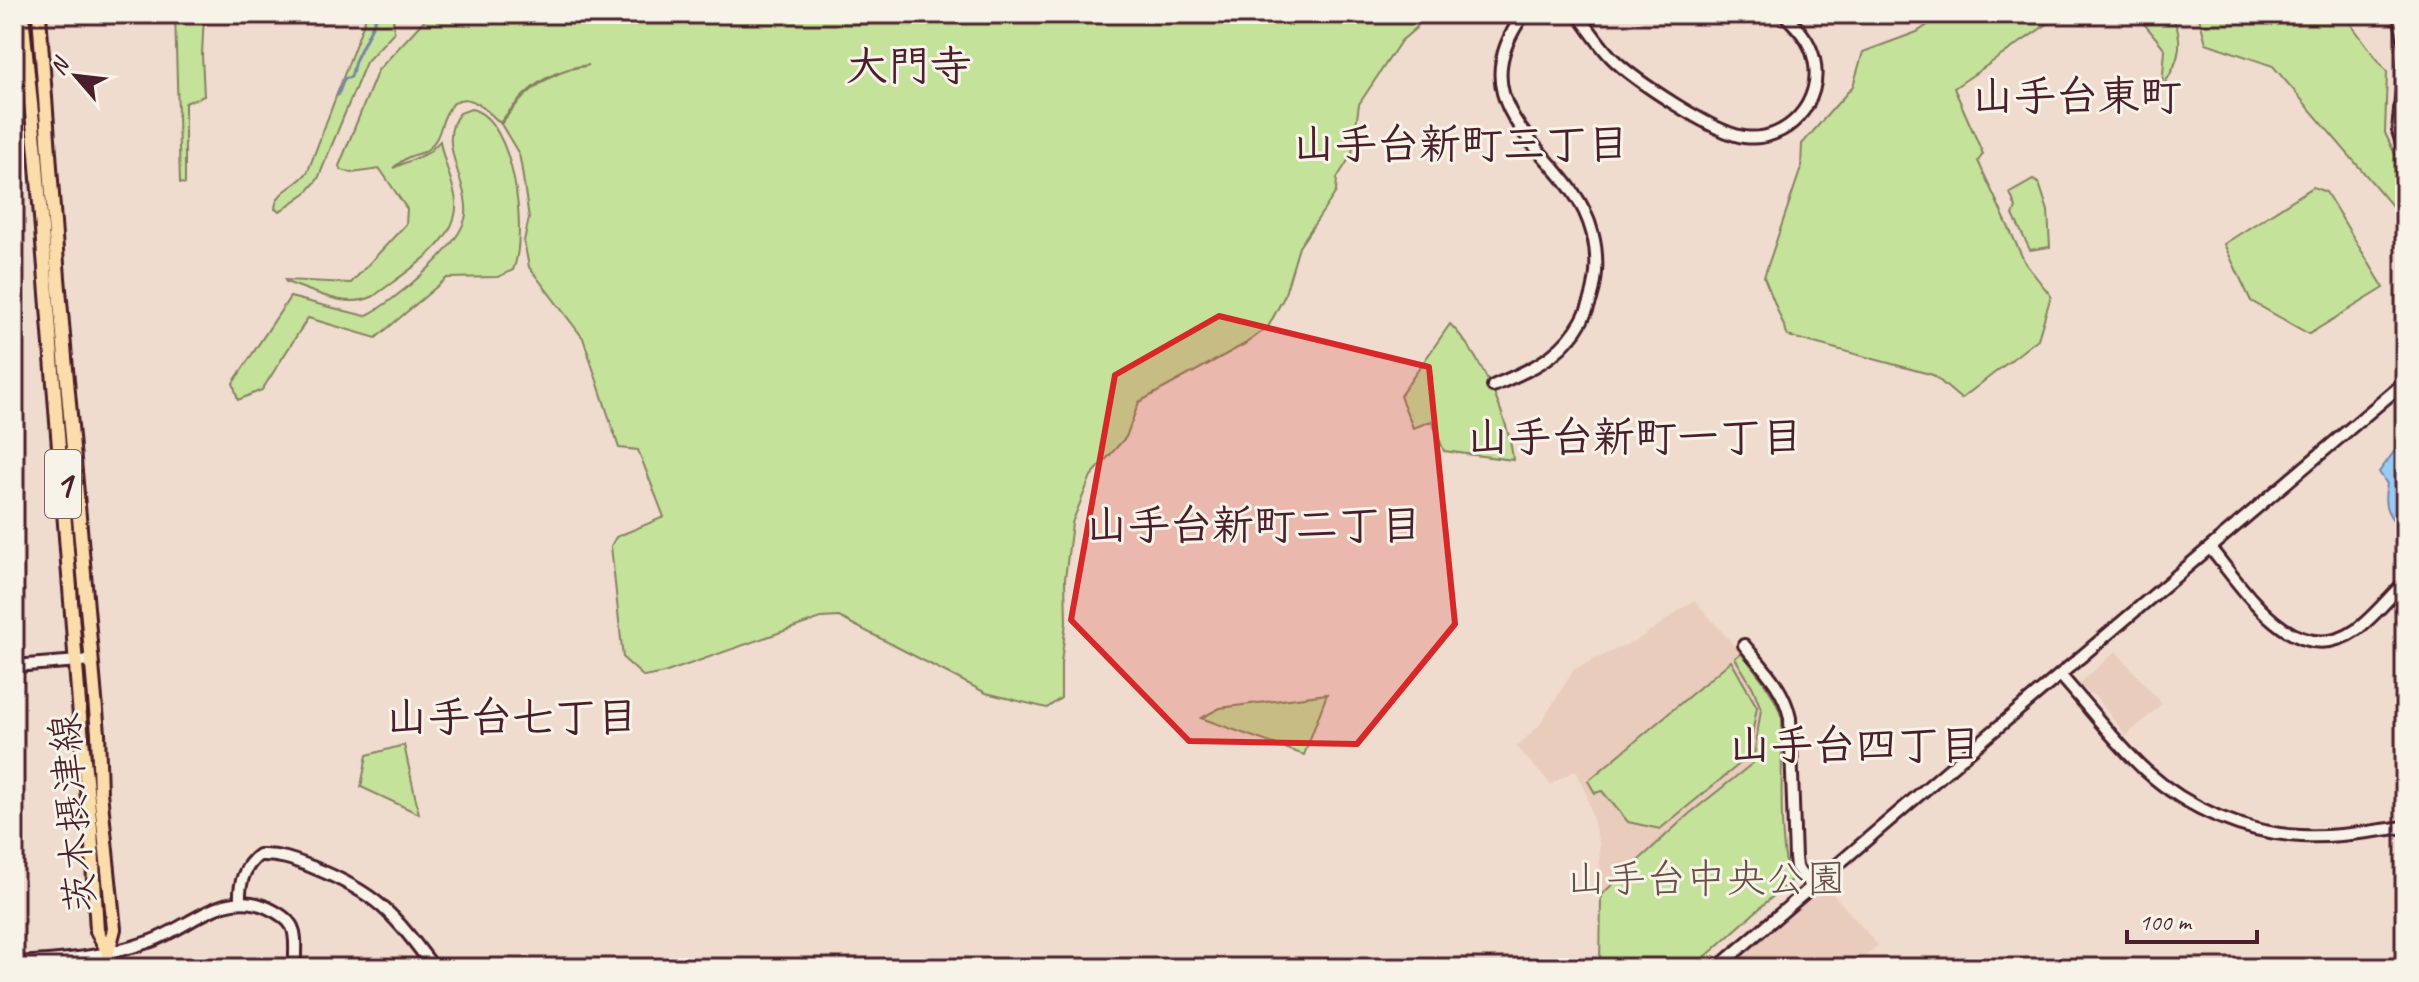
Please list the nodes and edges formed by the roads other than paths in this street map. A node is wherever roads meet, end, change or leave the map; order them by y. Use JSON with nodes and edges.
{"nodes":[{"id":1,"x":1524,"y":14,"type":"edge"},
{"id":2,"x":1578,"y":14,"type":"edge"},
{"id":3,"x":1784,"y":14,"type":"edge"},
{"id":4,"x":2399,"y":14,"type":"edge"},
{"id":5,"x":39,"y":17,"type":"edge"},
{"id":6,"x":19,"y":19,"type":"edge"},
{"id":7,"x":2405,"y":44,"type":"edge"},
{"id":8,"x":2405,"y":57,"type":"edge"},
{"id":9,"x":2405,"y":153,"type":"edge"},
{"id":10,"x":2405,"y":382,"type":"edge"},
{"id":11,"x":1493,"y":386,"type":"dead end"},
{"id":12,"x":2210,"y":548,"type":"junction"},
{"id":13,"x":2405,"y":582,"type":"edge"},
{"id":14,"x":1744,"y":645,"type":"dead end"},
{"id":15,"x":92,"y":660,"type":"junction"},
{"id":16,"x":75,"y":661,"type":"junction"},
{"id":17,"x":14,"y":666,"type":"edge"},
{"id":18,"x":2061,"y":676,"type":"junction"},
{"id":19,"x":2405,"y":827,"type":"edge"},
{"id":20,"x":1811,"y":885,"type":"junction"},
{"id":21,"x":240,"y":900,"type":"junction"},
{"id":22,"x":108,"y":952,"type":"junction"},
{"id":23,"x":14,"y":963,"type":"edge"},
{"id":24,"x":1719,"y":967,"type":"edge"},
{"id":25,"x":295,"y":968,"type":"edge"},
{"id":26,"x":434,"y":968,"type":"edge"}],
"edges":[{"from":1,"to":11,"type":"street"},
{"from":2,"to":3,"type":"street"},
{"from":4,"to":7,"type":"street"},
{"from":5,"to":6,"type":"street"},
{"from":5,"to":15,"type":"main road","name":"茨木摂津線","number":"1"},
{"from":6,"to":16,"type":"main road","name":"茨木摂津線","number":"1"},
{"from":8,"to":9,"type":"street"},
{"from":10,"to":12,"type":"street"},
{"from":12,"to":13,"type":"street"},
{"from":12,"to":18,"type":"street"},
{"from":14,"to":20,"type":"street"},
{"from":15,"to":16,"type":"street"},
{"from":15,"to":22,"type":"main road","name":"茨木摂津線","number":"1"},
{"from":16,"to":17,"type":"street"},
{"from":16,"to":22,"type":"main road","name":"茨木摂津線","number":"1"},
{"from":18,"to":19,"type":"street"},
{"from":18,"to":20,"type":"street"},
{"from":20,"to":24,"type":"street"},
{"from":21,"to":22,"type":"street"},
{"from":21,"to":25,"type":"street"},
{"from":21,"to":26,"type":"street"},
{"from":22,"to":23,"type":"street"}]}
